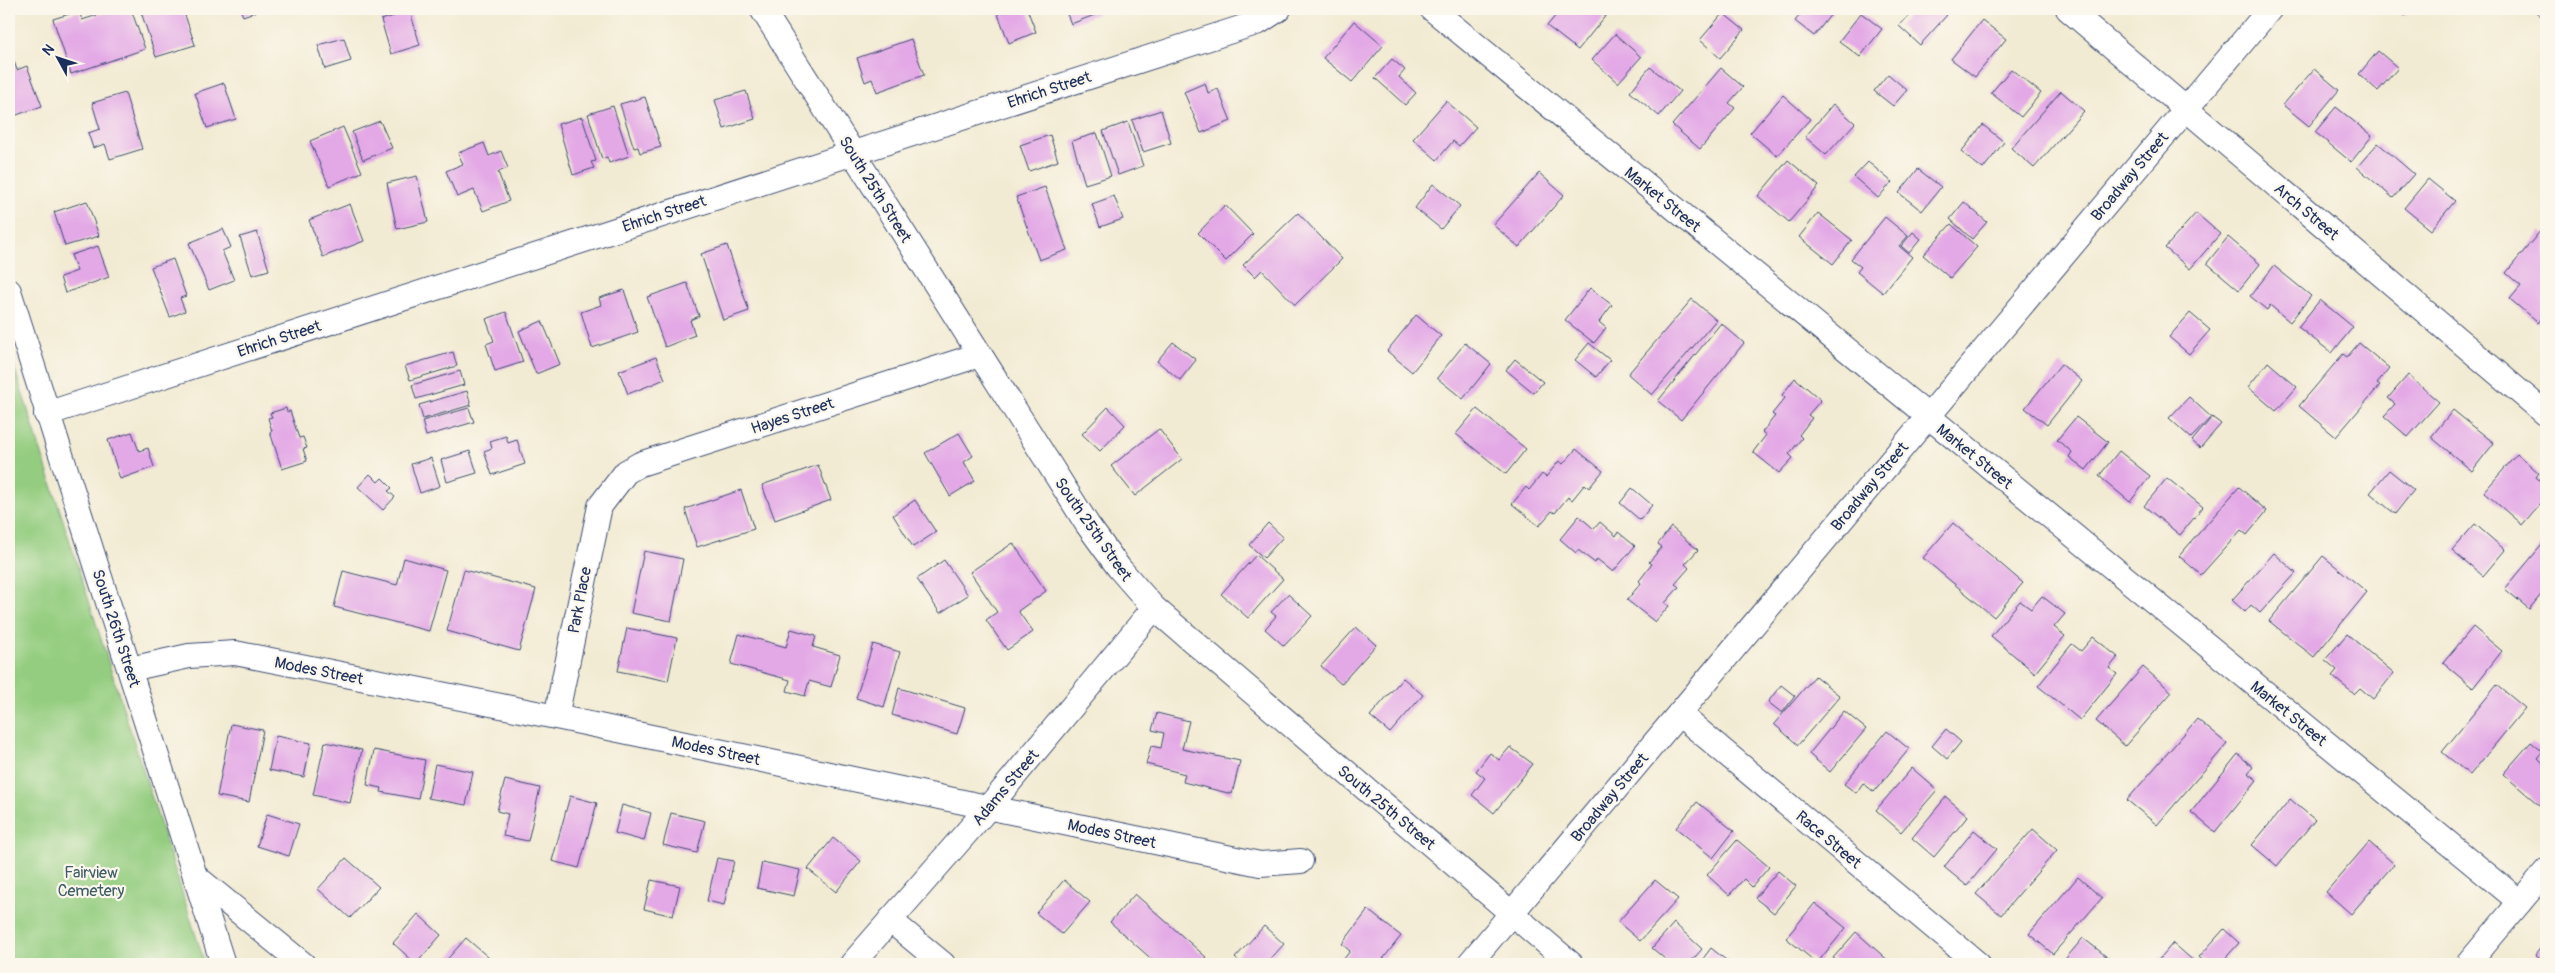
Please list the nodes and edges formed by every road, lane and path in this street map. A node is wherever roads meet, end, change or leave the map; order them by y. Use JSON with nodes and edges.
{"nodes":[{"id":1,"x":762,"y":9,"type":"edge"},
{"id":2,"x":1280,"y":9,"type":"edge"},
{"id":3,"x":1432,"y":9,"type":"edge"},
{"id":4,"x":2068,"y":9,"type":"edge"},
{"id":5,"x":2270,"y":9,"type":"edge"},
{"id":6,"x":2185,"y":108,"type":"junction"},
{"id":7,"x":853,"y":152,"type":"junction"},
{"id":8,"x":9,"y":292,"type":"edge"},
{"id":9,"x":979,"y":355,"type":"junction"},
{"id":10,"x":46,"y":414,"type":"junction"},
{"id":11,"x":2546,"y":414,"type":"edge"},
{"id":12,"x":1927,"y":416,"type":"junction"},
{"id":13,"x":613,"y":487,"type":"joint"},
{"id":14,"x":1154,"y":608,"type":"junction"},
{"id":15,"x":130,"y":669,"type":"junction"},
{"id":16,"x":1679,"y":714,"type":"junction"},
{"id":17,"x":556,"y":716,"type":"junction"},
{"id":18,"x":988,"y":808,"type":"junction"},
{"id":19,"x":1301,"y":861,"type":"dead end"},
{"id":20,"x":2546,"y":871,"type":"edge"},
{"id":21,"x":195,"y":876,"type":"junction"},
{"id":22,"x":2520,"y":902,"type":"junction"},
{"id":23,"x":1512,"y":913,"type":"junction"},
{"id":24,"x":890,"y":920,"type":"junction"},
{"id":25,"x":224,"y":964,"type":"edge"},
{"id":26,"x":303,"y":964,"type":"edge"},
{"id":27,"x":852,"y":964,"type":"edge"},
{"id":28,"x":943,"y":964,"type":"edge"},
{"id":29,"x":1469,"y":964,"type":"edge"},
{"id":30,"x":1572,"y":964,"type":"edge"},
{"id":31,"x":1978,"y":964,"type":"edge"},
{"id":32,"x":2468,"y":964,"type":"edge"}],
"edges":[{"from":1,"to":7,"type":"street","name":"South 25th Street"},
{"from":2,"to":7,"type":"street","name":"Ehrich Street"},
{"from":3,"to":12,"type":"street","name":"Market Street"},
{"from":4,"to":6,"type":"street","name":"Arch Street"},
{"from":5,"to":6,"type":"street","name":"Broadway Street"},
{"from":6,"to":11,"type":"street","name":"Arch Street"},
{"from":6,"to":12,"type":"street","name":"Broadway Street"},
{"from":7,"to":9,"type":"street","name":"South 25th Street"},
{"from":7,"to":10,"type":"street","name":"Ehrich Street"},
{"from":8,"to":10,"type":"street","name":"South 26th Street"},
{"from":9,"to":13,"type":"street","name":"Hayes Street"},
{"from":9,"to":14,"type":"street","name":"South 25th Street"},
{"from":10,"to":15,"type":"street","name":"South 26th Street"},
{"from":12,"to":16,"type":"street","name":"Broadway Street"},
{"from":12,"to":22,"type":"street","name":"Market Street"},
{"from":13,"to":17,"type":"street","name":"Park Place"},
{"from":14,"to":18,"type":"street","name":"Adams Street"},
{"from":14,"to":23,"type":"street","name":"South 25th Street"},
{"from":15,"to":17,"type":"street","name":"Modes Street"},
{"from":15,"to":21,"type":"street","name":"South 26th Street"},
{"from":16,"to":23,"type":"street","name":"Broadway Street"},
{"from":16,"to":31,"type":"street","name":"Race Street"},
{"from":17,"to":18,"type":"street","name":"Modes Street"},
{"from":18,"to":19,"type":"street","name":"Modes Street"},
{"from":18,"to":24,"type":"street","name":"Adams Street"},
{"from":20,"to":22,"type":"street"},
{"from":21,"to":25,"type":"street","name":"South 26th Street"},
{"from":21,"to":26,"type":"street"},
{"from":22,"to":32,"type":"street"},
{"from":23,"to":29,"type":"street","name":"Broadway Street"},
{"from":23,"to":30,"type":"street","name":"South 25th Street"},
{"from":24,"to":27,"type":"street","name":"Adams Street"},
{"from":24,"to":28,"type":"street"}]}
